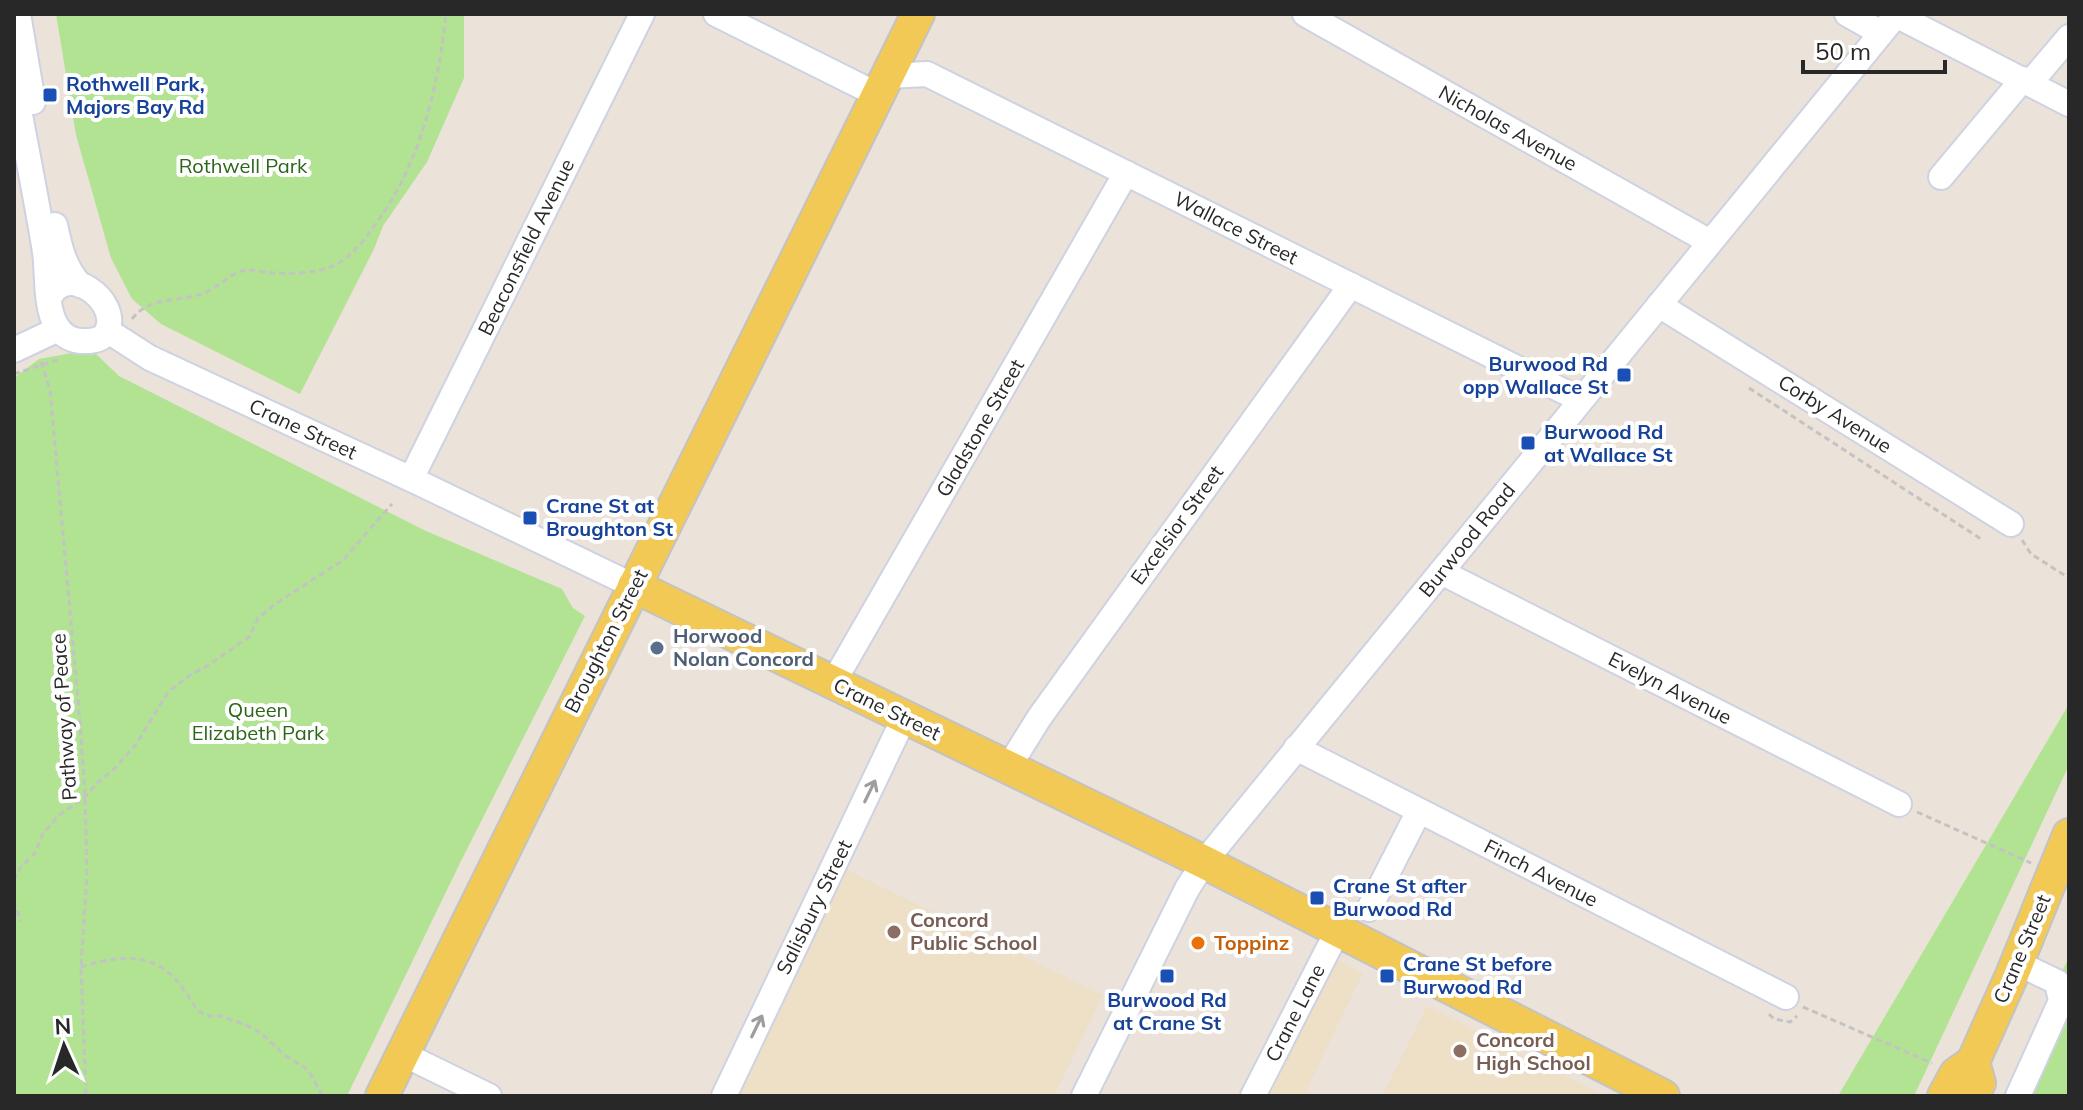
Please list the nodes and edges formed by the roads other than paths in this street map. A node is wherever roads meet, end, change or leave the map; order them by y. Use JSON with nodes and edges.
{"nodes":[{"id":1,"x":18,"y":14,"type":"edge"},
{"id":2,"x":642,"y":14,"type":"edge"},
{"id":3,"x":716,"y":14,"type":"edge"},
{"id":4,"x":918,"y":14,"type":"edge"},
{"id":5,"x":1305,"y":14,"type":"edge"},
{"id":6,"x":1847,"y":14,"type":"edge"},
{"id":7,"x":1891,"y":21,"type":"edge"},
{"id":8,"x":2069,"y":37,"type":"edge"},
{"id":9,"x":2027,"y":81,"type":"junction"},
{"id":10,"x":14,"y":82,"type":"edge"},
{"id":11,"x":883,"y":86,"type":"junction"},
{"id":12,"x":2069,"y":104,"type":"edge"},
{"id":13,"x":1126,"y":173,"type":"junction"},
{"id":14,"x":1941,"y":177,"type":"dead end"},
{"id":15,"x":1710,"y":242,"type":"junction"},
{"id":16,"x":80,"y":285,"type":"junction"},
{"id":17,"x":1351,"y":285,"type":"junction"},
{"id":18,"x":49,"y":299,"type":"junction"},
{"id":19,"x":1659,"y":305,"type":"junction"},
{"id":20,"x":57,"y":327,"type":"junction"},
{"id":21,"x":117,"y":328,"type":"junction"},
{"id":22,"x":23,"y":345,"type":"edge"},
{"id":23,"x":1581,"y":400,"type":"junction"},
{"id":24,"x":411,"y":479,"type":"junction"},
{"id":25,"x":2011,"y":524,"type":"road end"},
{"id":26,"x":1441,"y":572,"type":"junction"},
{"id":27,"x":634,"y":586,"type":"junction"},
{"id":28,"x":833,"y":683,"type":"junction"},
{"id":29,"x":904,"y":718,"type":"junction"},
{"id":30,"x":1296,"y":748,"type":"junction"},
{"id":31,"x":1008,"y":768,"type":"junction"},
{"id":32,"x":1899,"y":804,"type":"road end"},
{"id":33,"x":1419,"y":811,"type":"junction"},
{"id":34,"x":2069,"y":835,"type":"edge"},
{"id":35,"x":1204,"y":862,"type":"junction"},
{"id":36,"x":1369,"y":909,"type":"dead end"},
{"id":37,"x":1338,"y":930,"type":"junction"},
{"id":38,"x":2017,"y":963,"type":"junction"},
{"id":39,"x":1786,"y":997,"type":"road end"},
{"id":40,"x":403,"y":1054,"type":"junction"},
{"id":41,"x":1961,"y":1082,"type":"edge"},
{"id":42,"x":2019,"y":1094,"type":"edge"},
{"id":43,"x":382,"y":1096,"type":"edge"},
{"id":44,"x":489,"y":1096,"type":"edge"},
{"id":45,"x":724,"y":1096,"type":"edge"},
{"id":46,"x":1084,"y":1096,"type":"edge"},
{"id":47,"x":1253,"y":1096,"type":"edge"},
{"id":48,"x":1663,"y":1096,"type":"edge"}],
"edges":[{"from":1,"to":16,"type":"street"},
{"from":2,"to":24,"type":"street","name":"Beaconsfield Avenue"},
{"from":3,"to":11,"type":"street"},
{"from":4,"to":11,"type":"main road","name":"Broughton Street"},
{"from":5,"to":15,"type":"street","name":"Nicholas Avenue"},
{"from":6,"to":7,"type":"street"},
{"from":7,"to":9,"type":"street"},
{"from":7,"to":15,"type":"street","name":"Burwood Road"},
{"from":8,"to":9,"type":"street"},
{"from":9,"to":12,"type":"street"},
{"from":9,"to":14,"type":"street"},
{"from":10,"to":18,"type":"street"},
{"from":11,"to":13,"type":"street","name":"Wallace Street"},
{"from":11,"to":27,"type":"main road","name":"Broughton Street"},
{"from":13,"to":17,"type":"street","name":"Wallace Street"},
{"from":13,"to":28,"type":"street","name":"Gladstone Street"},
{"from":15,"to":19,"type":"street","name":"Burwood Road"},
{"from":16,"to":18,"type":"street"},
{"from":16,"to":21,"type":"street"},
{"from":17,"to":23,"type":"street","name":"Wallace Street"},
{"from":17,"to":31,"type":"street","name":"Excelsior Street"},
{"from":18,"to":20,"type":"street"},
{"from":19,"to":23,"type":"street","name":"Burwood Road"},
{"from":19,"to":25,"type":"street","name":"Corby Avenue"},
{"from":20,"to":21,"type":"street"},
{"from":20,"to":22,"type":"street"},
{"from":21,"to":24,"type":"street","name":"Crane Street"},
{"from":23,"to":26,"type":"street","name":"Burwood Road"},
{"from":24,"to":27,"type":"street","name":"Crane Street"},
{"from":26,"to":30,"type":"street","name":"Burwood Road"},
{"from":26,"to":32,"type":"street","name":"Evelyn Avenue"},
{"from":27,"to":28,"type":"main road","name":"Crane Street"},
{"from":27,"to":40,"type":"main road","name":"Broughton Street"},
{"from":28,"to":29,"type":"main road","name":"Crane Street"},
{"from":29,"to":31,"type":"main road","name":"Crane Street"},
{"from":45,"to":29,"type":"street","name":"Salisbury Street","one_way":true},
{"from":30,"to":33,"type":"street","name":"Finch Avenue"},
{"from":30,"to":35,"type":"street","name":"Burwood Road"},
{"from":31,"to":35,"type":"main road","name":"Crane Street"},
{"from":33,"to":36,"type":"street"},
{"from":33,"to":39,"type":"street","name":"Finch Avenue"},
{"from":34,"to":38,"type":"main road","name":"Crane Street"},
{"from":35,"to":37,"type":"main road","name":"Crane Street"},
{"from":35,"to":46,"type":"street","name":"Burwood Road"},
{"from":37,"to":47,"type":"street","name":"Crane Lane"},
{"from":37,"to":48,"type":"main road","name":"Crane Street"},
{"from":38,"to":41,"type":"main road","name":"Crane Street"},
{"from":38,"to":42,"type":"street"},
{"from":40,"to":43,"type":"main road","name":"Broughton Street"},
{"from":40,"to":44,"type":"street"}]}
